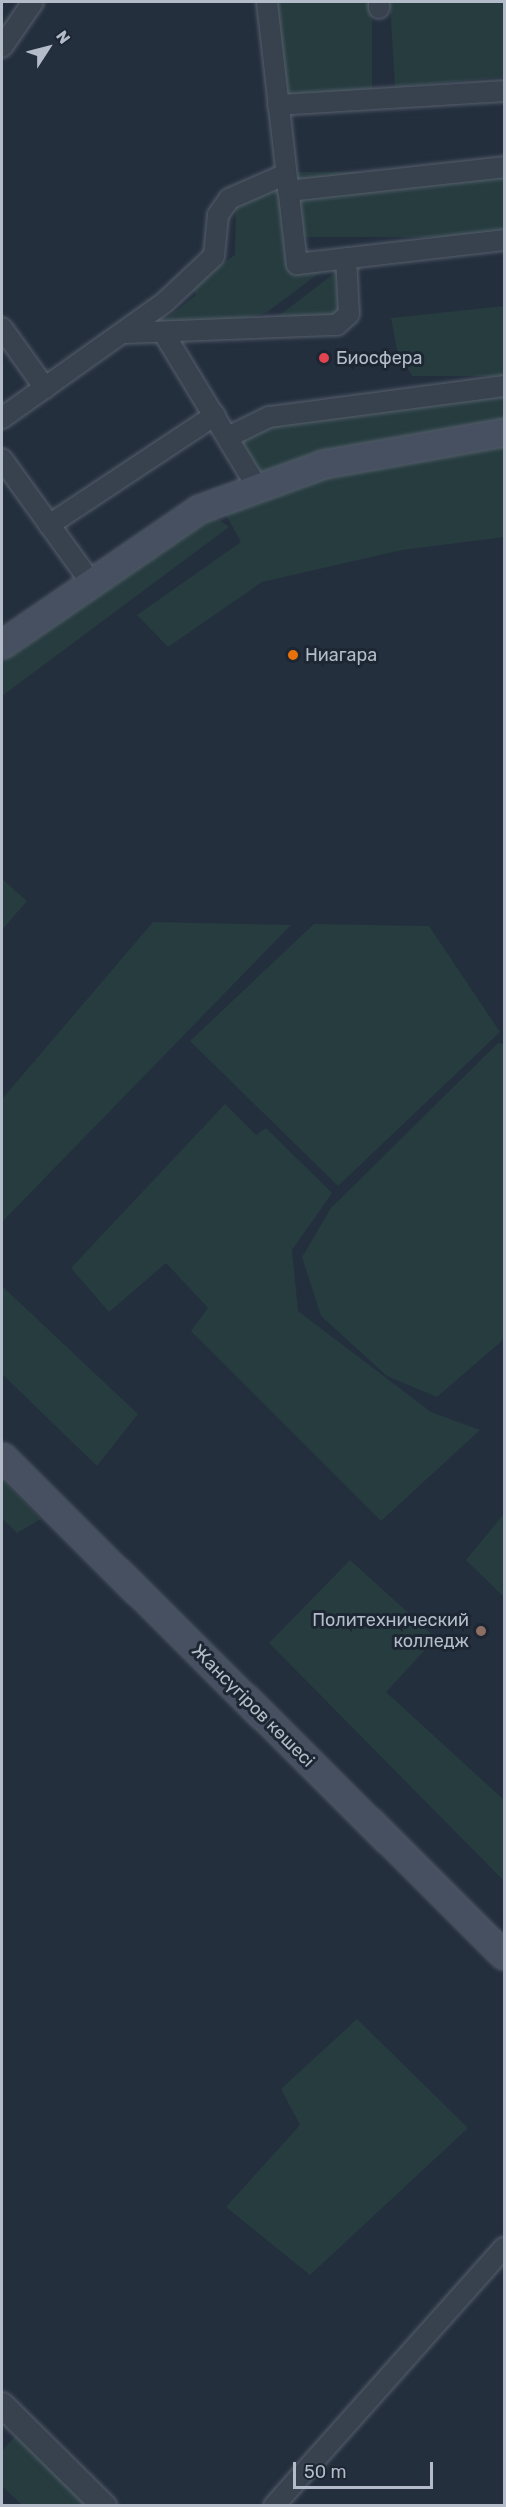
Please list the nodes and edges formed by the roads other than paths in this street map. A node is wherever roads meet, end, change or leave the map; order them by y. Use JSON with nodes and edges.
{"nodes":[{"id":1,"x":33,"y":2,"type":"edge"},
{"id":2,"x":267,"y":2,"type":"edge"},
{"id":3,"x":2,"y":47,"type":"edge"},
{"id":4,"x":504,"y":90,"type":"edge"},
{"id":5,"x":278,"y":105,"type":"junction"},
{"id":6,"x":504,"y":167,"type":"edge"},
{"id":7,"x":287,"y":183,"type":"junction"},
{"id":8,"x":504,"y":240,"type":"edge"},
{"id":9,"x":346,"y":258,"type":"junction"},
{"id":10,"x":2,"y":328,"type":"edge"},
{"id":11,"x":163,"y":332,"type":"junction"},
{"id":12,"x":125,"y":333,"type":"junction"},
{"id":13,"x":504,"y":386,"type":"edge"},
{"id":14,"x":45,"y":388,"type":"junction"},
{"id":15,"x":215,"y":415,"type":"junction"},
{"id":16,"x":2,"y":418,"type":"edge"},
{"id":17,"x":504,"y":432,"type":"edge"},
{"id":18,"x":228,"y":437,"type":"junction"},
{"id":19,"x":2,"y":459,"type":"edge"},
{"id":20,"x":256,"y":485,"type":"junction"},
{"id":21,"x":49,"y":525,"type":"junction"},
{"id":22,"x":90,"y":581,"type":"junction"},
{"id":23,"x":2,"y":644,"type":"edge"},
{"id":24,"x":2,"y":1457,"type":"edge"},
{"id":25,"x":504,"y":1955,"type":"edge"},
{"id":26,"x":504,"y":2248,"type":"edge"},
{"id":27,"x":2,"y":2405,"type":"edge"},
{"id":28,"x":104,"y":2505,"type":"edge"},
{"id":29,"x":274,"y":2505,"type":"edge"}],
"edges":[{"from":1,"to":3,"type":"street"},
{"from":2,"to":5,"type":"street"},
{"from":4,"to":5,"type":"street"},
{"from":5,"to":7,"type":"street"},
{"from":6,"to":7,"type":"street"},
{"from":7,"to":9,"type":"street"},
{"from":7,"to":12,"type":"street"},
{"from":8,"to":9,"type":"street"},
{"from":9,"to":11,"type":"street"},
{"from":10,"to":14,"type":"street"},
{"from":11,"to":12,"type":"street"},
{"from":11,"to":15,"type":"street"},
{"from":12,"to":14,"type":"street"},
{"from":13,"to":18,"type":"street"},
{"from":14,"to":16,"type":"street"},
{"from":15,"to":18,"type":"street"},
{"from":15,"to":21,"type":"street"},
{"from":17,"to":20,"type":"main road"},
{"from":18,"to":20,"type":"street"},
{"from":19,"to":21,"type":"street"},
{"from":20,"to":22,"type":"main road"},
{"from":21,"to":22,"type":"street"},
{"from":22,"to":23,"type":"main road"},
{"from":24,"to":25,"type":"main road","name":"Жансүгіров көшесі"},
{"from":26,"to":29,"type":"street"},
{"from":27,"to":28,"type":"street"}]}
